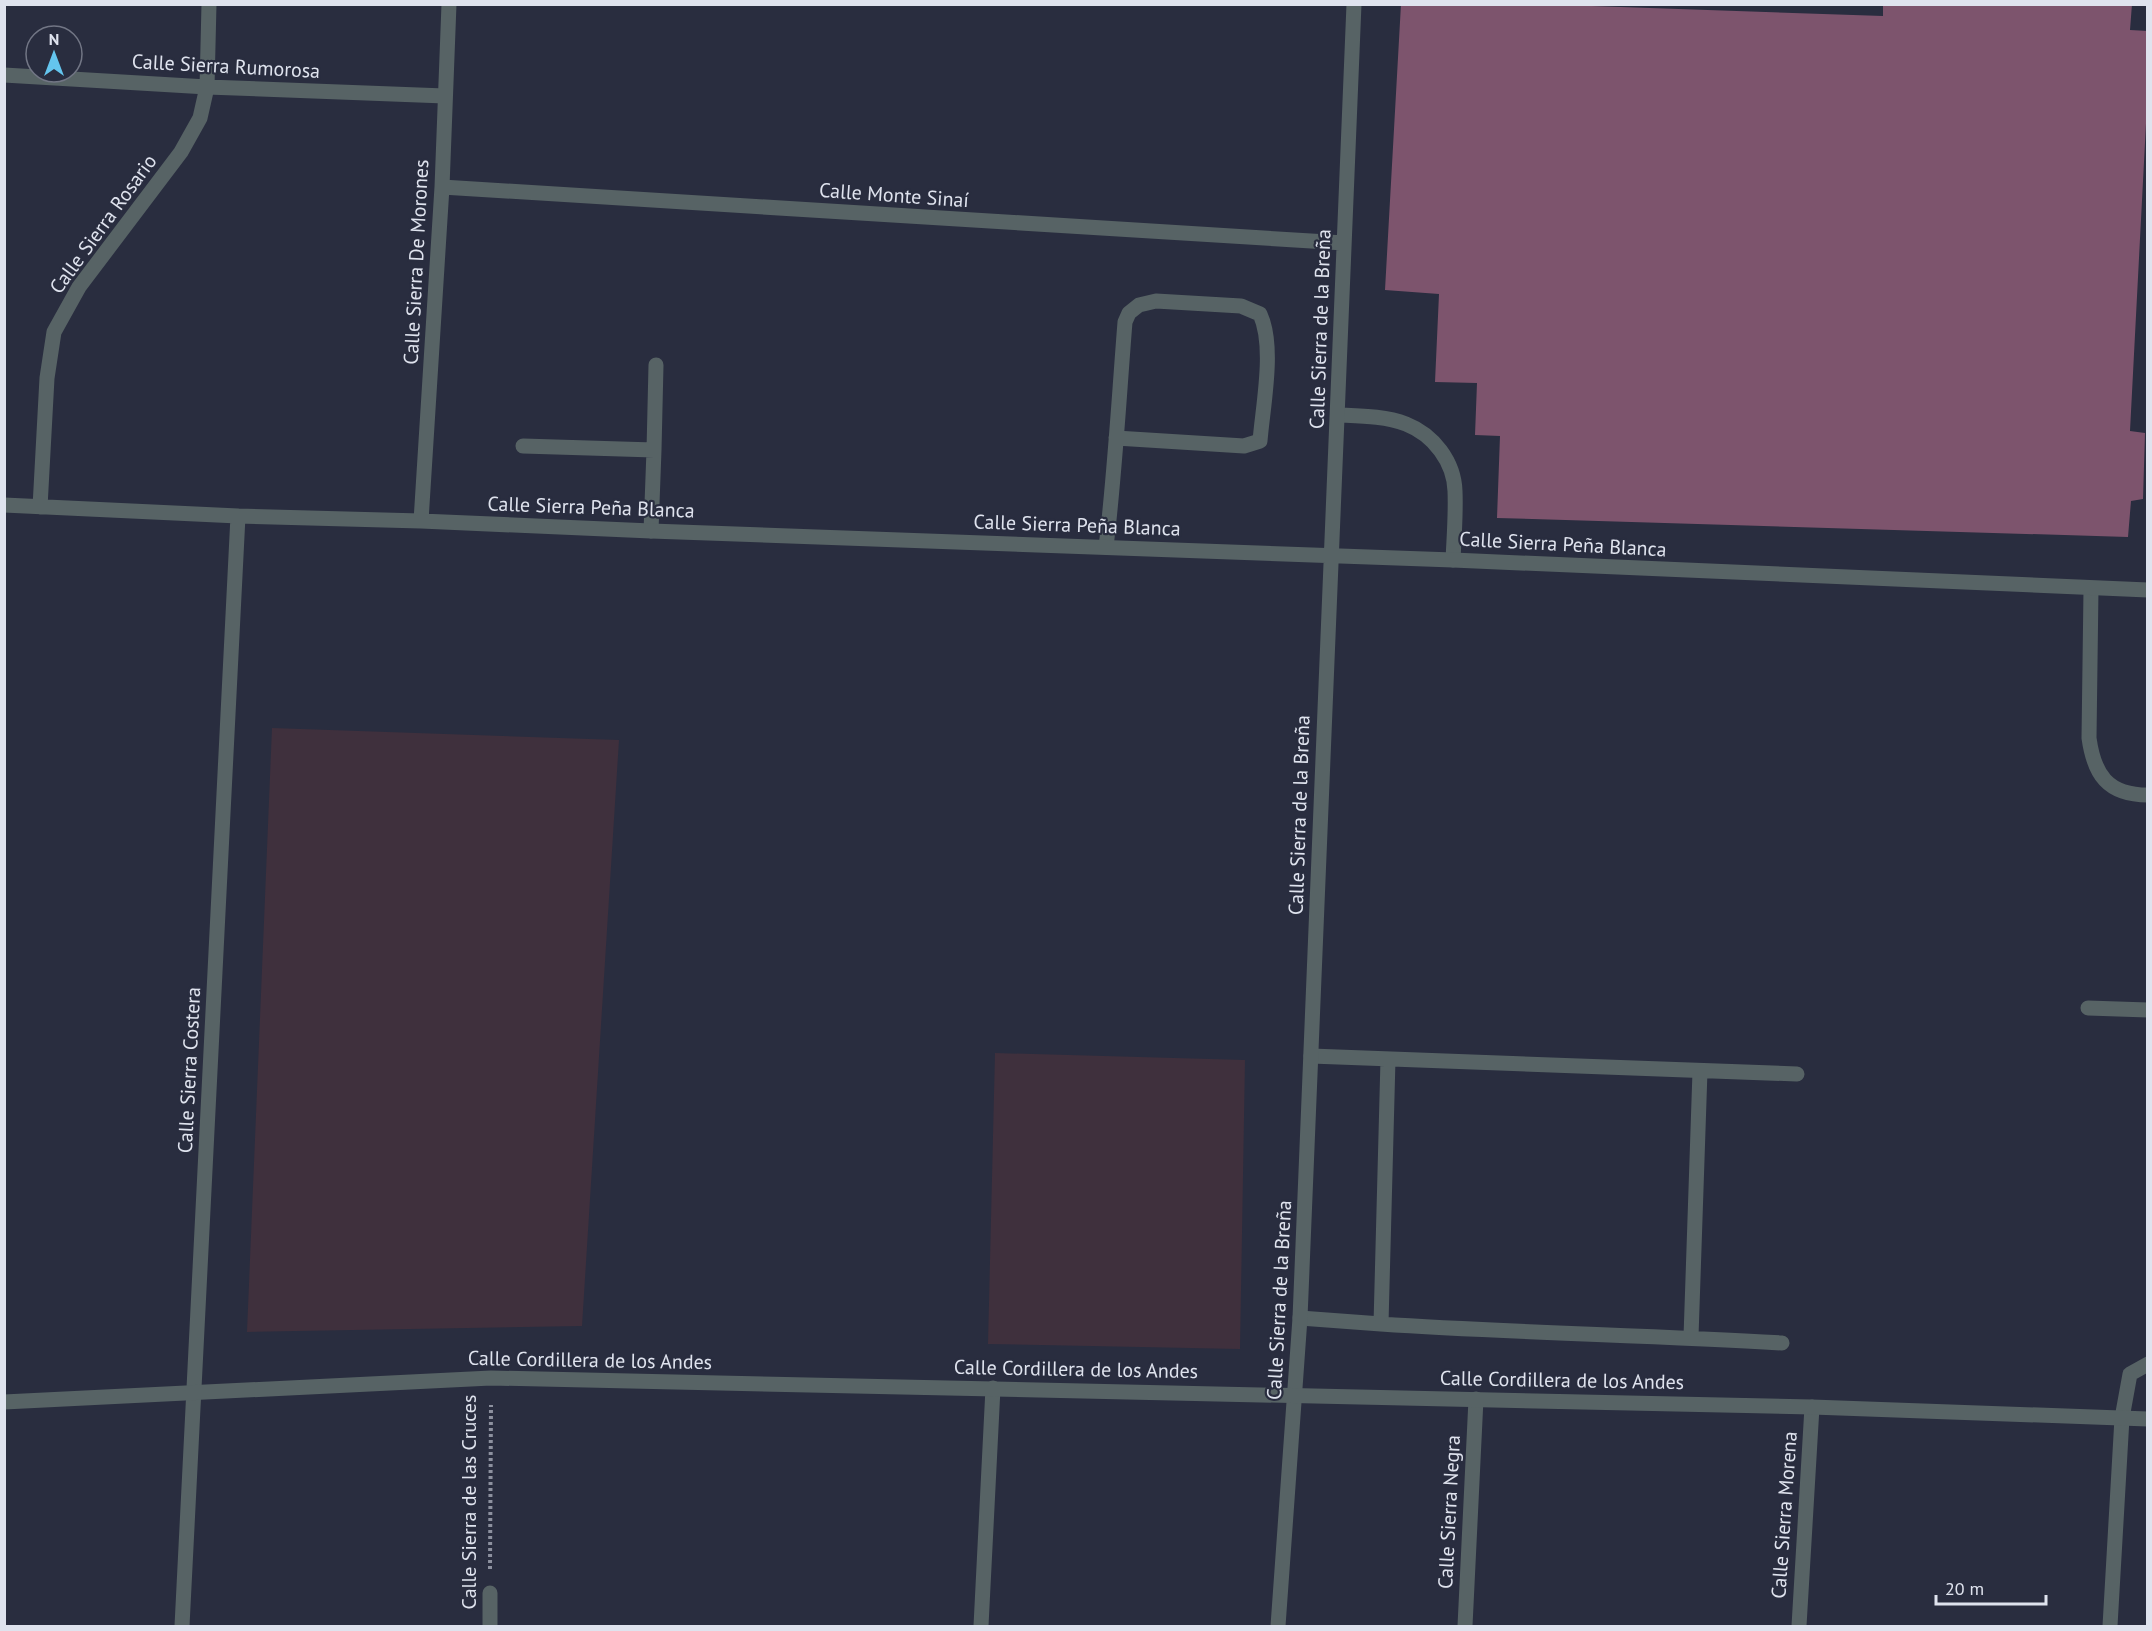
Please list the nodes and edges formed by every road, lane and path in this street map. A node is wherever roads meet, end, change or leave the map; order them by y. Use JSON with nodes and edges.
{"nodes":[{"id":1,"x":209,"y":4,"type":"edge"},
{"id":2,"x":449,"y":4,"type":"edge"},
{"id":3,"x":1354,"y":4,"type":"edge"},
{"id":4,"x":4,"y":75,"type":"edge"},
{"id":5,"x":207,"y":87,"type":"junction"},
{"id":6,"x":445,"y":96,"type":"junction"},
{"id":7,"x":442,"y":187,"type":"junction"},
{"id":8,"x":1344,"y":243,"type":"junction"},
{"id":9,"x":656,"y":365,"type":"dead end"},
{"id":10,"x":1338,"y":415,"type":"junction"},
{"id":11,"x":1116,"y":438,"type":"junction"},
{"id":12,"x":523,"y":446,"type":"dead end"},
{"id":13,"x":654,"y":450,"type":"junction"},
{"id":14,"x":4,"y":505,"type":"edge"},
{"id":15,"x":40,"y":507,"type":"junction"},
{"id":16,"x":238,"y":516,"type":"junction"},
{"id":17,"x":421,"y":521,"type":"junction"},
{"id":18,"x":651,"y":531,"type":"junction"},
{"id":19,"x":1106,"y":547,"type":"junction"},
{"id":20,"x":1330,"y":557,"type":"junction"},
{"id":21,"x":1453,"y":560,"type":"junction"},
{"id":22,"x":2091,"y":589,"type":"junction"},
{"id":23,"x":2148,"y":590,"type":"edge"},
{"id":24,"x":2148,"y":795,"type":"edge"},
{"id":25,"x":2088,"y":1008,"type":"dead end"},
{"id":26,"x":2148,"y":1010,"type":"edge"},
{"id":27,"x":1311,"y":1056,"type":"junction"},
{"id":28,"x":1388,"y":1059,"type":"junction"},
{"id":29,"x":1700,"y":1071,"type":"junction"},
{"id":30,"x":1797,"y":1074,"type":"dead end"},
{"id":31,"x":1300,"y":1318,"type":"junction"},
{"id":32,"x":1381,"y":1324,"type":"junction"},
{"id":33,"x":1691,"y":1337,"type":"junction"},
{"id":34,"x":1782,"y":1343,"type":"dead end"},
{"id":35,"x":2148,"y":1364,"type":"edge"},
{"id":36,"x":491,"y":1378,"type":"junction"},
{"id":37,"x":993,"y":1388,"type":"junction"},
{"id":38,"x":193,"y":1392,"type":"junction"},
{"id":39,"x":1295,"y":1394,"type":"junction"},
{"id":40,"x":1476,"y":1399,"type":"junction"},
{"id":41,"x":4,"y":1402,"type":"edge"},
{"id":42,"x":1812,"y":1407,"type":"junction"},
{"id":43,"x":2122,"y":1418,"type":"junction"},
{"id":44,"x":2148,"y":1419,"type":"edge"},
{"id":45,"x":490,"y":1593,"type":"joint"},
{"id":46,"x":182,"y":1626,"type":"edge"},
{"id":47,"x":490,"y":1626,"type":"edge"},
{"id":48,"x":981,"y":1626,"type":"edge"},
{"id":49,"x":1278,"y":1626,"type":"edge"},
{"id":50,"x":1465,"y":1626,"type":"edge"},
{"id":51,"x":1799,"y":1626,"type":"edge"},
{"id":52,"x":2110,"y":1626,"type":"edge"}],
"edges":[{"from":1,"to":5,"type":"street","name":"Calle Sierra Rosario"},
{"from":2,"to":6,"type":"street","name":"Calle Sierra De Morones"},
{"from":3,"to":8,"type":"street","name":"Calle Sierra de la Breña"},
{"from":4,"to":5,"type":"street","name":"Calle Sierra Rumorosa"},
{"from":5,"to":6,"type":"street","name":"Calle Sierra Rumorosa"},
{"from":5,"to":15,"type":"street","name":"Calle Sierra Rosario"},
{"from":6,"to":7,"type":"street","name":"Calle Sierra De Morones"},
{"from":7,"to":8,"type":"street","name":"Calle Monte Sinaí"},
{"from":7,"to":17,"type":"street","name":"Calle Sierra De Morones"},
{"from":8,"to":10,"type":"street","name":"Calle Sierra de la Breña"},
{"from":9,"to":13,"type":"street"},
{"from":10,"to":20,"type":"street","name":"Calle Sierra de la Breña"},
{"from":10,"to":21,"type":"street"},
{"from":11,"to":11,"type":"street"},
{"from":11,"to":19,"type":"street"},
{"from":12,"to":13,"type":"street"},
{"from":13,"to":18,"type":"street"},
{"from":14,"to":15,"type":"street","name":"Calle Sierra Peña Blanca"},
{"from":15,"to":16,"type":"street","name":"Calle Sierra Peña Blanca"},
{"from":16,"to":17,"type":"street","name":"Calle Sierra Peña Blanca"},
{"from":16,"to":38,"type":"street","name":"Calle Sierra Costera"},
{"from":17,"to":18,"type":"street","name":"Calle Sierra Peña Blanca"},
{"from":18,"to":19,"type":"street","name":"Calle Sierra Peña Blanca"},
{"from":19,"to":20,"type":"street","name":"Calle Sierra Peña Blanca"},
{"from":20,"to":21,"type":"street","name":"Calle Sierra Peña Blanca"},
{"from":20,"to":27,"type":"street","name":"Calle Sierra de la Breña"},
{"from":21,"to":22,"type":"street","name":"Calle Sierra Peña Blanca"},
{"from":22,"to":23,"type":"street","name":"Calle Sierra Peña Blanca"},
{"from":22,"to":24,"type":"street"},
{"from":25,"to":26,"type":"street"},
{"from":27,"to":28,"type":"street"},
{"from":27,"to":31,"type":"street","name":"Calle Sierra de la Breña"},
{"from":28,"to":29,"type":"street"},
{"from":28,"to":32,"type":"street"},
{"from":29,"to":30,"type":"street"},
{"from":29,"to":33,"type":"street"},
{"from":31,"to":32,"type":"street"},
{"from":31,"to":39,"type":"street","name":"Calle Sierra de la Breña"},
{"from":32,"to":33,"type":"street"},
{"from":33,"to":34,"type":"street"},
{"from":35,"to":43,"type":"street"},
{"from":36,"to":37,"type":"street","name":"Calle Cordillera de los Andes"},
{"from":36,"to":38,"type":"street","name":"Calle Cordillera de los Andes"},
{"from":36,"to":45,"type":"path","name":"Calle Sierra de las Cruces"},
{"from":37,"to":39,"type":"street","name":"Calle Cordillera de los Andes"},
{"from":37,"to":48,"type":"street"},
{"from":38,"to":41,"type":"street","name":"Calle Cordillera de los Andes"},
{"from":38,"to":46,"type":"street","name":"Calle Sierra Costera"},
{"from":39,"to":40,"type":"street","name":"Calle Cordillera de los Andes"},
{"from":39,"to":49,"type":"street","name":"Calle Sierra de la Breña"},
{"from":40,"to":42,"type":"street","name":"Calle Cordillera de los Andes"},
{"from":40,"to":50,"type":"street","name":"Calle Sierra Negra"},
{"from":42,"to":43,"type":"street","name":"Calle Cordillera de los Andes"},
{"from":42,"to":51,"type":"street","name":"Calle Sierra Morena"},
{"from":43,"to":44,"type":"street","name":"Calle Cordillera de los Andes"},
{"from":43,"to":52,"type":"street"},
{"from":45,"to":47,"type":"street","name":"Calle Sierra de las Cruces"}]}
